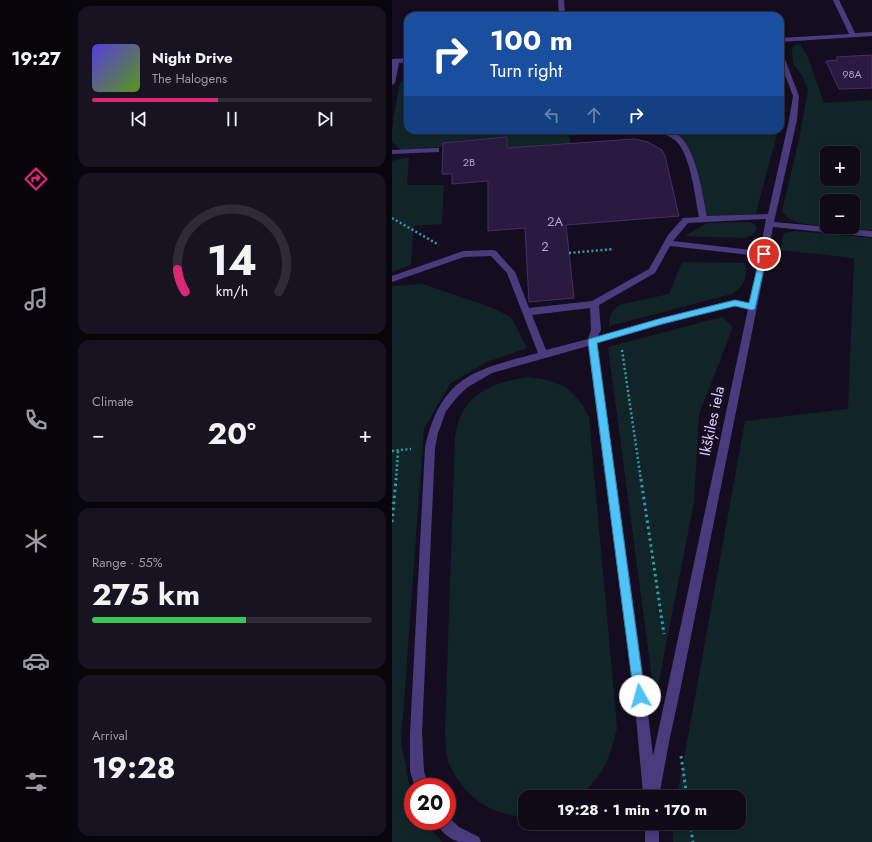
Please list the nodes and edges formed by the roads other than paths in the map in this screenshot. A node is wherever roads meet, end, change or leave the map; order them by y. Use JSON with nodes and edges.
{"nodes":[{"id":1,"x":561,"y":0,"type":"edge"},
{"id":2,"x":836,"y":0,"type":"edge"},
{"id":3,"x":562,"y":12,"type":"edge"},
{"id":4,"x":872,"y":34,"type":"edge"},
{"id":5,"x":853,"y":35,"type":"junction"},
{"id":6,"x":784,"y":40,"type":"edge"},
{"id":7,"x":404,"y":60,"type":"edge"},
{"id":8,"x":394,"y":61,"type":"edge"},
{"id":9,"x":784,"y":69,"type":"edge"},
{"id":10,"x":392,"y":83,"type":"edge"},
{"id":11,"x":671,"y":134,"type":"edge"},
{"id":12,"x":436,"y":150,"type":"dead end"},
{"id":13,"x":392,"y":152,"type":"edge"},
{"id":14,"x":703,"y":219,"type":"junction"},
{"id":15,"x":771,"y":220,"type":"junction"},
{"id":16,"x":872,"y":234,"type":"edge"},
{"id":17,"x":668,"y":243,"type":"junction"},
{"id":18,"x":764,"y":254,"type":"junction"},
{"id":19,"x":392,"y":279,"type":"edge"},
{"id":20,"x":594,"y":304,"type":"junction"},
{"id":21,"x":752,"y":307,"type":"junction"},
{"id":22,"x":526,"y":312,"type":"junction"},
{"id":23,"x":592,"y":341,"type":"junction"},
{"id":24,"x":543,"y":354,"type":"junction"},
{"id":25,"x":419,"y":778,"type":"edge"},
{"id":26,"x":650,"y":790,"type":"edge"},
{"id":27,"x":652,"y":790,"type":"edge"},
{"id":28,"x":452,"y":830,"type":"edge"},
{"id":29,"x":652,"y":830,"type":"edge"},
{"id":30,"x":474,"y":842,"type":"edge"},
{"id":31,"x":652,"y":842,"type":"edge"}],
"edges":[{"from":1,"to":3,"type":"street"},
{"from":2,"to":5,"type":"street"},
{"from":4,"to":5,"type":"street"},
{"from":5,"to":6,"type":"street"},
{"from":7,"to":8,"type":"street"},
{"from":8,"to":10,"type":"street"},
{"from":9,"to":15,"type":"street","name":"Ikšķiles iela"},
{"from":11,"to":14,"type":"street"},
{"from":12,"to":13,"type":"street"},
{"from":14,"to":15,"type":"street"},
{"from":14,"to":17,"type":"street"},
{"from":15,"to":16,"type":"street"},
{"from":15,"to":18,"type":"street","name":"Ikšķiles iela"},
{"from":17,"to":18,"type":"street"},
{"from":17,"to":20,"type":"street"},
{"from":18,"to":21,"type":"street","name":"Ikšķiles iela"},
{"from":19,"to":22,"type":"street"},
{"from":20,"to":22,"type":"street"},
{"from":20,"to":23,"type":"street"},
{"from":21,"to":23,"type":"street"},
{"from":21,"to":27,"type":"street","name":"Ikšķiles iela"},
{"from":22,"to":24,"type":"street"},
{"from":23,"to":24,"type":"street"},
{"from":23,"to":26,"type":"street"},
{"from":24,"to":25,"type":"street"},
{"from":28,"to":30,"type":"street"},
{"from":29,"to":31,"type":"street"}]}
